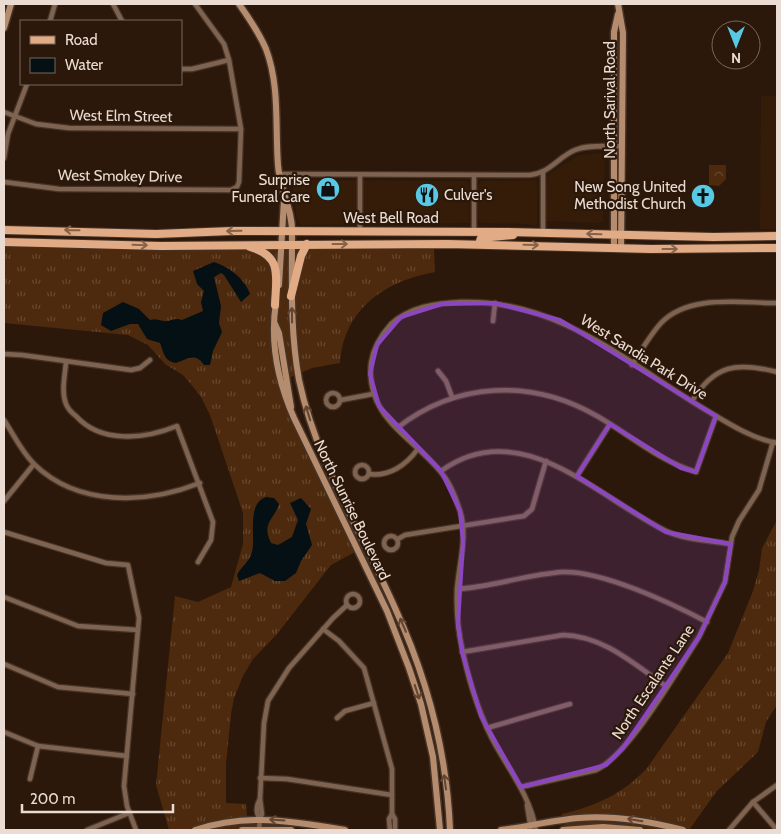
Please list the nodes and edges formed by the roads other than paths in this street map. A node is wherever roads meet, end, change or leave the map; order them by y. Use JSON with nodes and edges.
{"nodes":[{"id":1,"x":11,"y":4,"type":"edge"},
{"id":2,"x":55,"y":4,"type":"edge"},
{"id":3,"x":113,"y":4,"type":"edge"},
{"id":4,"x":195,"y":4,"type":"edge"},
{"id":5,"x":240,"y":4,"type":"edge"},
{"id":6,"x":618,"y":4,"type":"edge"},
{"id":7,"x":618,"y":13,"type":"junction"},
{"id":8,"x":50,"y":20,"type":"edge"},
{"id":9,"x":121,"y":20,"type":"edge"},
{"id":10,"x":4,"y":28,"type":"edge"},
{"id":11,"x":229,"y":60,"type":"junction"},
{"id":12,"x":182,"y":69,"type":"edge"},
{"id":13,"x":28,"y":85,"type":"edge"},
{"id":14,"x":4,"y":112,"type":"edge"},
{"id":15,"x":15,"y":117,"type":"junction"},
{"id":16,"x":241,"y":130,"type":"junction"},
{"id":17,"x":613,"y":146,"type":"junction"},
{"id":18,"x":622,"y":146,"type":"junction"},
{"id":19,"x":4,"y":158,"type":"edge"},
{"id":20,"x":543,"y":172,"type":"junction"},
{"id":21,"x":279,"y":174,"type":"junction"},
{"id":22,"x":360,"y":175,"type":"junction"},
{"id":23,"x":474,"y":175,"type":"junction"},
{"id":24,"x":4,"y":182,"type":"edge"},
{"id":25,"x":285,"y":196,"type":"junction"},
{"id":26,"x":4,"y":230,"type":"edge"},
{"id":27,"x":283,"y":231,"type":"junction"},
{"id":28,"x":293,"y":231,"type":"junction"},
{"id":29,"x":360,"y":232,"type":"junction"},
{"id":30,"x":474,"y":232,"type":"junction"},
{"id":31,"x":525,"y":232,"type":"junction"},
{"id":32,"x":543,"y":233,"type":"junction"},
{"id":33,"x":618,"y":235,"type":"junction"},
{"id":34,"x":761,"y":236,"type":"junction"},
{"id":35,"x":777,"y":236,"type":"edge"},
{"id":36,"x":4,"y":242,"type":"edge"},
{"id":37,"x":239,"y":244,"type":"junction"},
{"id":38,"x":282,"y":244,"type":"junction"},
{"id":39,"x":291,"y":244,"type":"junction"},
{"id":40,"x":307,"y":244,"type":"junction"},
{"id":41,"x":423,"y":244,"type":"junction"},
{"id":42,"x":479,"y":244,"type":"junction"},
{"id":43,"x":618,"y":247,"type":"junction"},
{"id":44,"x":762,"y":248,"type":"junction"},
{"id":45,"x":777,"y":248,"type":"edge"},
{"id":46,"x":291,"y":296,"type":"junction"},
{"id":47,"x":777,"y":303,"type":"edge"},
{"id":48,"x":494,"y":304,"type":"junction"},
{"id":49,"x":275,"y":305,"type":"junction"},
{"id":50,"x":493,"y":321,"type":"dead end"},
{"id":51,"x":274,"y":323,"type":"junction"},
{"id":52,"x":4,"y":354,"type":"edge"},
{"id":53,"x":150,"y":360,"type":"dead end"},
{"id":54,"x":66,"y":362,"type":"junction"},
{"id":55,"x":632,"y":365,"type":"junction"},
{"id":56,"x":438,"y":371,"type":"dead end"},
{"id":57,"x":777,"y":372,"type":"edge"},
{"id":58,"x":299,"y":378,"type":"junction"},
{"id":59,"x":287,"y":381,"type":"junction"},
{"id":60,"x":373,"y":394,"type":"junction"},
{"id":61,"x":452,"y":397,"type":"junction"},
{"id":62,"x":341,"y":400,"type":"dead end"},
{"id":63,"x":692,"y":402,"type":"junction"},
{"id":64,"x":291,"y":411,"type":"junction"},
{"id":65,"x":716,"y":416,"type":"junction"},
{"id":66,"x":4,"y":420,"type":"edge"},
{"id":67,"x":610,"y":424,"type":"junction"},
{"id":68,"x":397,"y":428,"type":"junction"},
{"id":69,"x":775,"y":442,"type":"edge"},
{"id":70,"x":417,"y":450,"type":"junction"},
{"id":71,"x":546,"y":460,"type":"junction"},
{"id":72,"x":34,"y":464,"type":"junction"},
{"id":73,"x":441,"y":471,"type":"junction"},
{"id":74,"x":369,"y":474,"type":"dead end"},
{"id":75,"x":577,"y":476,"type":"junction"},
{"id":76,"x":200,"y":483,"type":"junction"},
{"id":77,"x":4,"y":501,"type":"edge"},
{"id":78,"x":463,"y":526,"type":"junction"},
{"id":79,"x":4,"y":532,"type":"edge"},
{"id":80,"x":398,"y":539,"type":"dead end"},
{"id":81,"x":731,"y":544,"type":"junction"},
{"id":82,"x":198,"y":562,"type":"dead end"},
{"id":83,"x":458,"y":589,"type":"junction"},
{"id":84,"x":4,"y":597,"type":"edge"},
{"id":85,"x":347,"y":605,"type":"dead end"},
{"id":86,"x":707,"y":622,"type":"junction"},
{"id":87,"x":323,"y":629,"type":"junction"},
{"id":88,"x":138,"y":630,"type":"junction"},
{"id":89,"x":462,"y":652,"type":"junction"},
{"id":90,"x":4,"y":664,"type":"edge"},
{"id":91,"x":667,"y":686,"type":"junction"},
{"id":92,"x":133,"y":694,"type":"junction"},
{"id":93,"x":374,"y":703,"type":"junction"},
{"id":94,"x":570,"y":704,"type":"dead end"},
{"id":95,"x":337,"y":718,"type":"dead end"},
{"id":96,"x":487,"y":728,"type":"junction"},
{"id":97,"x":4,"y":732,"type":"edge"},
{"id":98,"x":38,"y":746,"type":"junction"},
{"id":99,"x":127,"y":756,"type":"junction"},
{"id":100,"x":260,"y":778,"type":"junction"},
{"id":101,"x":30,"y":779,"type":"dead end"},
{"id":102,"x":777,"y":785,"type":"edge"},
{"id":103,"x":521,"y":787,"type":"junction"},
{"id":104,"x":392,"y":794,"type":"junction"},
{"id":105,"x":753,"y":802,"type":"junction"},
{"id":106,"x":129,"y":813,"type":"junction"},
{"id":107,"x":392,"y":814,"type":"junction"},
{"id":108,"x":260,"y":819,"type":"junction"},
{"id":109,"x":533,"y":828,"type":"edge"},
{"id":110,"x":260,"y":829,"type":"junction"},
{"id":111,"x":328,"y":829,"type":"edge"},
{"id":112,"x":87,"y":830,"type":"edge"},
{"id":113,"x":136,"y":830,"type":"edge"},
{"id":114,"x":195,"y":830,"type":"edge"},
{"id":115,"x":242,"y":830,"type":"edge"},
{"id":116,"x":291,"y":830,"type":"edge"},
{"id":117,"x":345,"y":830,"type":"edge"},
{"id":118,"x":390,"y":830,"type":"edge"},
{"id":119,"x":395,"y":830,"type":"edge"},
{"id":120,"x":440,"y":830,"type":"edge"},
{"id":121,"x":450,"y":830,"type":"edge"},
{"id":122,"x":501,"y":830,"type":"edge"},
{"id":123,"x":563,"y":830,"type":"edge"},
{"id":124,"x":640,"y":830,"type":"edge"},
{"id":125,"x":683,"y":830,"type":"edge"},
{"id":126,"x":730,"y":830,"type":"edge"},
{"id":127,"x":777,"y":830,"type":"edge"}],
"edges":[{"from":1,"to":10,"type":"street"},
{"from":2,"to":8,"type":"street"},
{"from":3,"to":9,"type":"street"},
{"from":4,"to":11,"type":"street"},
{"from":5,"to":21,"type":"street","name":"North Sunrise Boulevard"},
{"from":6,"to":7,"type":"street","name":"North Sarival Road"},
{"from":7,"to":17,"type":"street","name":"North Sarival Road"},
{"from":7,"to":18,"type":"street","name":"North Sarival Road"},
{"from":11,"to":12,"type":"street"},
{"from":11,"to":16,"type":"street"},
{"from":13,"to":15,"type":"street"},
{"from":14,"to":15,"type":"street","name":"West Elm Street"},
{"from":15,"to":16,"type":"street","name":"West Elm Street"},
{"from":15,"to":19,"type":"street"},
{"from":16,"to":24,"type":"street","name":"West Smokey Drive"},
{"from":17,"to":18,"type":"street"},
{"from":17,"to":20,"type":"street"},
{"from":17,"to":33,"type":"street","name":"North Sarival Road"},
{"from":18,"to":33,"type":"street","name":"North Sarival Road"},
{"from":20,"to":23,"type":"street"},
{"from":20,"to":32,"type":"street"},
{"from":21,"to":22,"type":"street"},
{"from":21,"to":25,"type":"street","name":"North Sunrise Boulevard"},
{"from":22,"to":23,"type":"street"},
{"from":22,"to":29,"type":"street"},
{"from":23,"to":30,"type":"street"},
{"from":25,"to":27,"type":"street","name":"North Sunrise Boulevard"},
{"from":25,"to":28,"type":"street","name":"North Sunrise Boulevard"},
{"from":27,"to":26,"type":"main road","name":"West Bell Road","one_way":true},
{"from":27,"to":28,"type":"main road","name":"West Bell Road"},
{"from":27,"to":38,"type":"street","name":"North Sunrise Boulevard"},
{"from":28,"to":29,"type":"main road","name":"West Bell Road"},
{"from":28,"to":39,"type":"street","name":"North Sunrise Boulevard"},
{"from":29,"to":30,"type":"main road","name":"West Bell Road"},
{"from":30,"to":31,"type":"main road","name":"West Bell Road"},
{"from":30,"to":41,"type":"main road"},
{"from":31,"to":32,"type":"main road","name":"West Bell Road"},
{"from":31,"to":42,"type":"main road"},
{"from":33,"to":32,"type":"main road","name":"West Bell Road","one_way":true},
{"from":33,"to":34,"type":"main road","name":"West Bell Road"},
{"from":33,"to":43,"type":"street","name":"North Sarival Road"},
{"from":34,"to":35,"type":"main road","name":"West Bell Road"},
{"from":34,"to":44,"type":"main road"},
{"from":36,"to":37,"type":"main road","name":"West Bell Road","one_way":true},
{"from":37,"to":38,"type":"main road","name":"West Bell Road"},
{"from":37,"to":49,"type":"main road"},
{"from":38,"to":39,"type":"main road","name":"West Bell Road"},
{"from":38,"to":49,"type":"street","name":"North Sunrise Boulevard"},
{"from":39,"to":40,"type":"main road","name":"West Bell Road"},
{"from":39,"to":46,"type":"street","name":"North Sunrise Boulevard"},
{"from":40,"to":41,"type":"main road","name":"West Bell Road","one_way":true},
{"from":40,"to":46,"type":"main road"},
{"from":41,"to":42,"type":"main road","name":"West Bell Road"},
{"from":42,"to":43,"type":"main road","name":"West Bell Road","one_way":true},
{"from":43,"to":44,"type":"main road","name":"West Bell Road","one_way":true},
{"from":44,"to":45,"type":"main road","name":"West Bell Road"},
{"from":58,"to":46,"type":"street","name":"North Sunrise Boulevard","one_way":true},
{"from":47,"to":55,"type":"street"},
{"from":48,"to":50,"type":"street"},
{"from":48,"to":55,"type":"street","name":"West Sandia Park Drive"},
{"from":48,"to":60,"type":"street","name":"West Sandia Park Drive"},
{"from":49,"to":51,"type":"street","name":"North Sunrise Boulevard"},
{"from":51,"to":59,"type":"street"},
{"from":51,"to":64,"type":"street","name":"North Sunrise Boulevard"},
{"from":52,"to":54,"type":"street"},
{"from":53,"to":54,"type":"street"},
{"from":54,"to":76,"type":"street"},
{"from":55,"to":63,"type":"street","name":"West Sandia Park Drive"},
{"from":56,"to":61,"type":"street"},
{"from":57,"to":63,"type":"street"},
{"from":58,"to":59,"type":"street"},
{"from":121,"to":58,"type":"street","name":"North Sunrise Boulevard","one_way":true},
{"from":59,"to":64,"type":"street"},
{"from":60,"to":62,"type":"street"},
{"from":60,"to":68,"type":"street"},
{"from":61,"to":67,"type":"street"},
{"from":61,"to":68,"type":"street"},
{"from":63,"to":65,"type":"street","name":"West Sandia Park Drive"},
{"from":64,"to":120,"type":"street","name":"North Sunrise Boulevard","one_way":true},
{"from":65,"to":67,"type":"street"},
{"from":65,"to":69,"type":"street","name":"West Sandia Park Drive"},
{"from":66,"to":72,"type":"street"},
{"from":67,"to":75,"type":"street"},
{"from":68,"to":70,"type":"street"},
{"from":69,"to":81,"type":"street","name":"North Escalante Lane"},
{"from":70,"to":73,"type":"street"},
{"from":70,"to":74,"type":"street"},
{"from":71,"to":73,"type":"street"},
{"from":71,"to":75,"type":"street"},
{"from":71,"to":78,"type":"street"},
{"from":72,"to":76,"type":"street"},
{"from":72,"to":77,"type":"street"},
{"from":73,"to":78,"type":"street"},
{"from":75,"to":81,"type":"street"},
{"from":76,"to":82,"type":"street"},
{"from":78,"to":80,"type":"street"},
{"from":78,"to":83,"type":"street"},
{"from":79,"to":88,"type":"street"},
{"from":81,"to":86,"type":"street","name":"North Escalante Lane"},
{"from":83,"to":86,"type":"street"},
{"from":83,"to":89,"type":"street"},
{"from":84,"to":88,"type":"street"},
{"from":85,"to":87,"type":"street"},
{"from":86,"to":91,"type":"street","name":"North Escalante Lane"},
{"from":87,"to":93,"type":"street"},
{"from":87,"to":100,"type":"street"},
{"from":88,"to":92,"type":"street"},
{"from":89,"to":91,"type":"street"},
{"from":89,"to":96,"type":"street"},
{"from":90,"to":92,"type":"street"},
{"from":91,"to":103,"type":"street","name":"North Escalante Lane"},
{"from":92,"to":99,"type":"street"},
{"from":93,"to":95,"type":"street"},
{"from":93,"to":104,"type":"street"},
{"from":94,"to":96,"type":"street"},
{"from":96,"to":103,"type":"street"},
{"from":97,"to":98,"type":"street"},
{"from":98,"to":99,"type":"street"},
{"from":98,"to":101,"type":"street"},
{"from":99,"to":106,"type":"street"},
{"from":100,"to":104,"type":"street"},
{"from":100,"to":108,"type":"street"},
{"from":102,"to":105,"type":"street"},
{"from":103,"to":109,"type":"street"},
{"from":104,"to":107,"type":"street"},
{"from":105,"to":126,"type":"street"},
{"from":105,"to":127,"type":"street"},
{"from":106,"to":112,"type":"street"},
{"from":106,"to":113,"type":"street"},
{"from":107,"to":118,"type":"street"},
{"from":107,"to":119,"type":"street"},
{"from":108,"to":110,"type":"street"},
{"from":111,"to":108,"type":"street","one_way":true},
{"from":108,"to":114,"type":"street"},
{"from":109,"to":122,"type":"street"},
{"from":125,"to":109,"type":"street","one_way":true},
{"from":110,"to":115,"type":"street"},
{"from":110,"to":116,"type":"street"},
{"from":111,"to":117,"type":"street"},
{"from":123,"to":124,"type":"street"}]}
